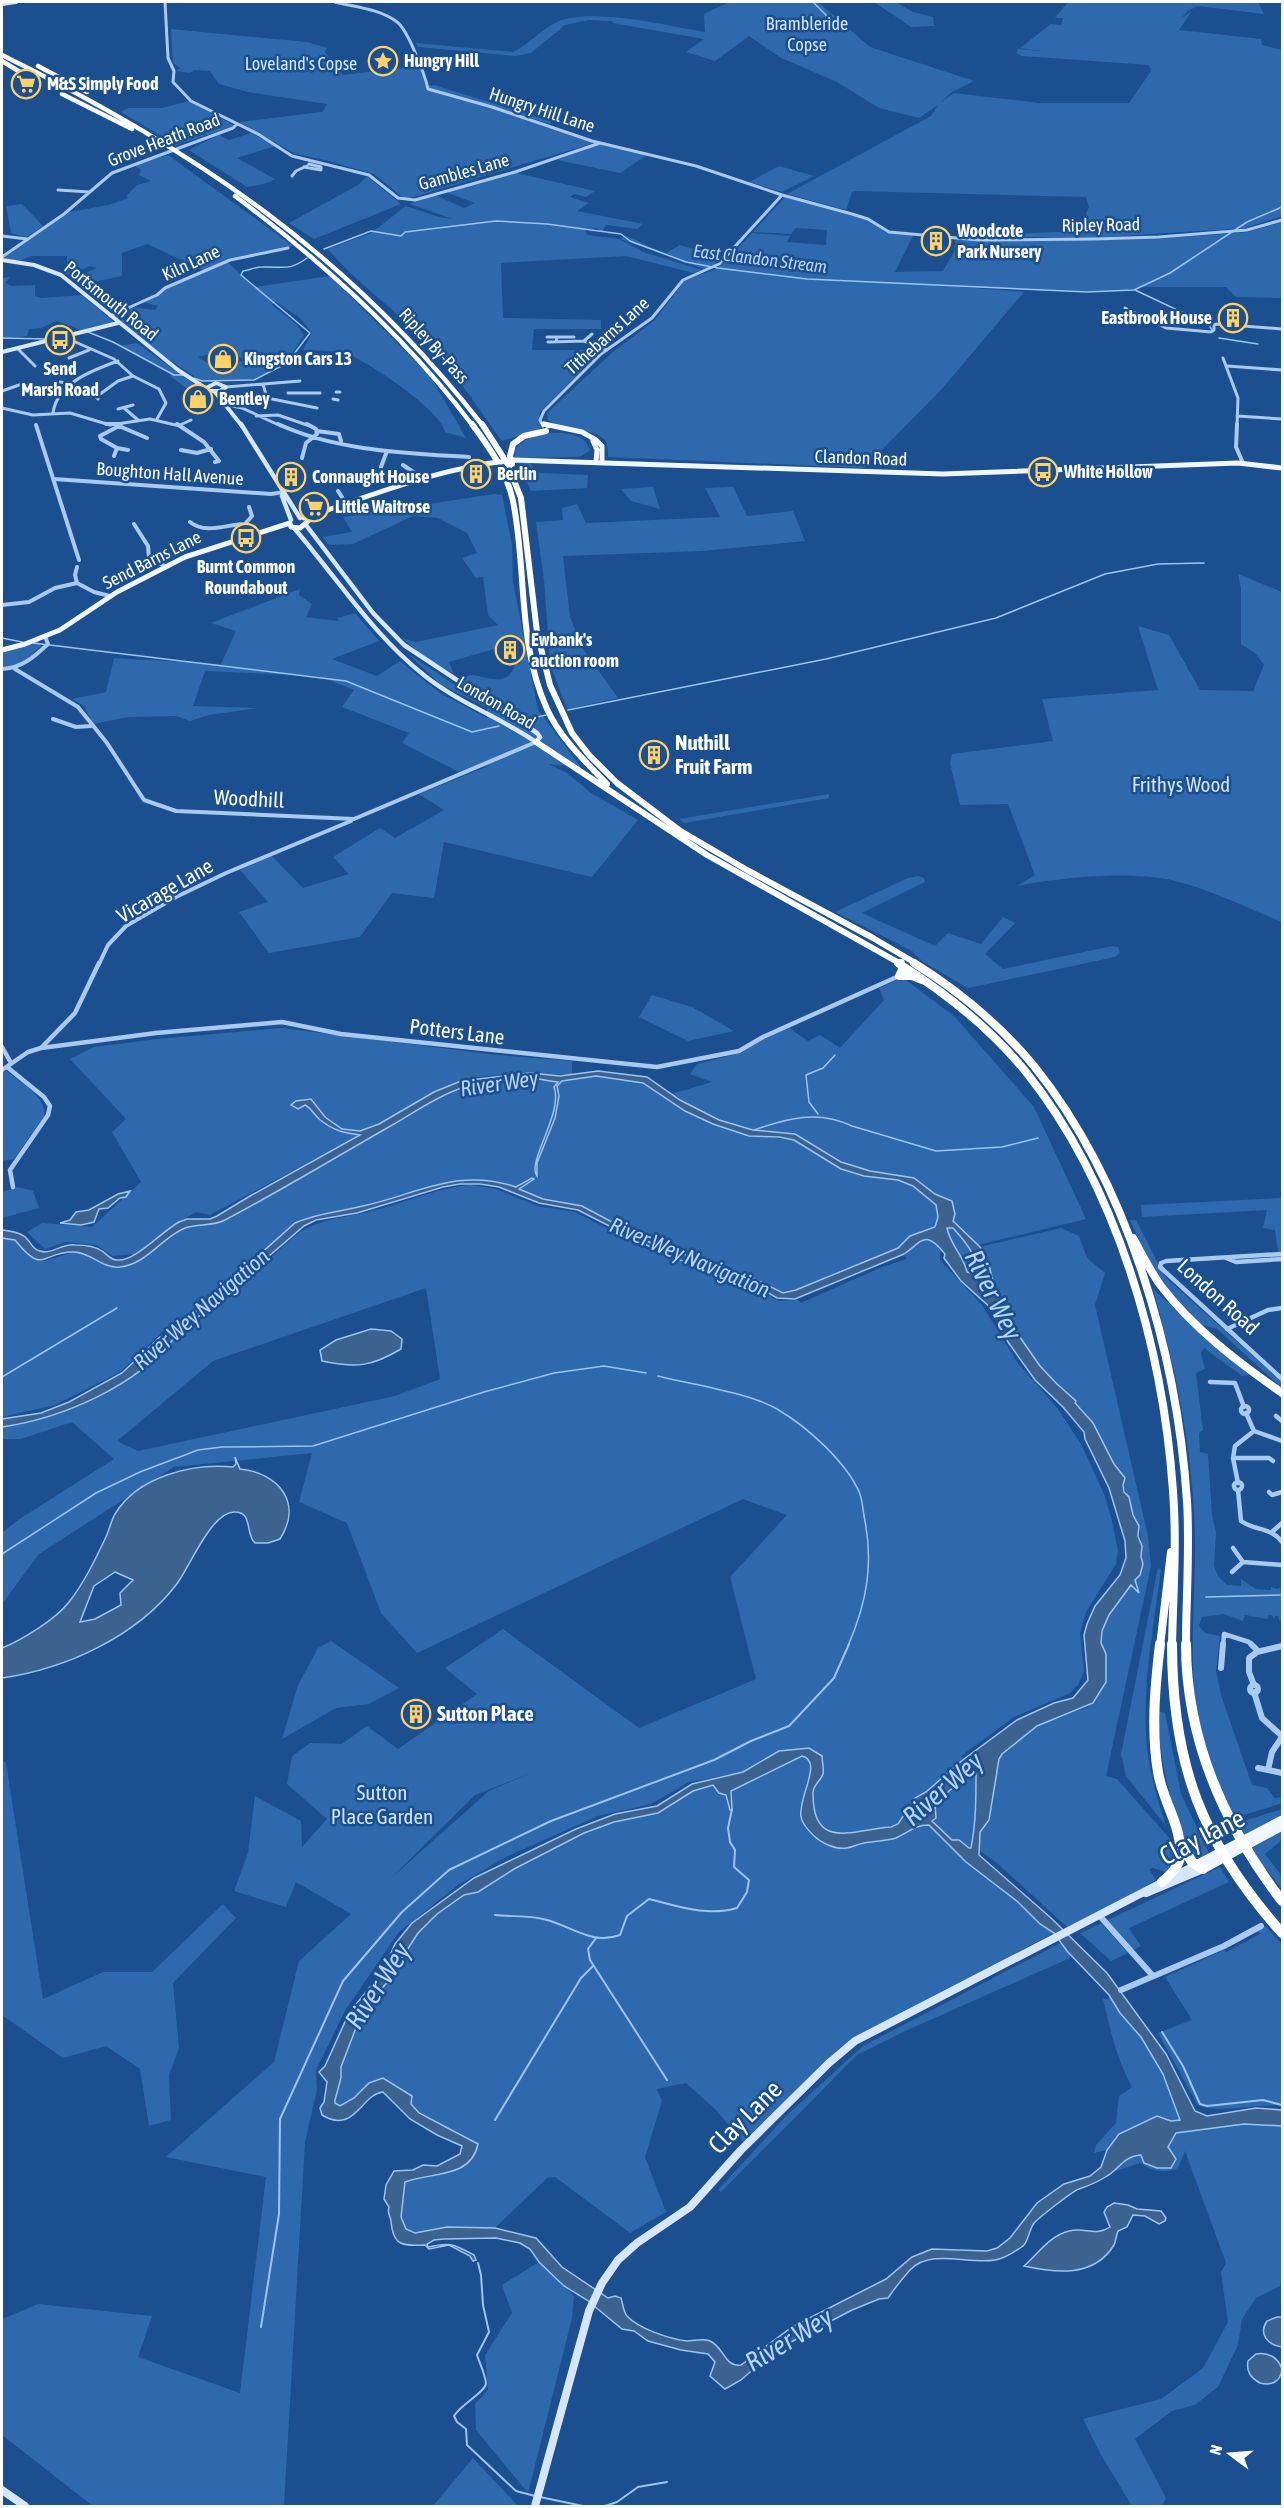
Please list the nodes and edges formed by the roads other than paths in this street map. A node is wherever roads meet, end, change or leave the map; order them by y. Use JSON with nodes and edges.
{"nodes":[{"id":1,"x":16,"y":2,"type":"edge"},
{"id":2,"x":165,"y":2,"type":"edge"},
{"id":3,"x":335,"y":2,"type":"edge"},
{"id":4,"x":2,"y":4,"type":"edge"},
{"id":5,"x":3,"y":56,"type":"edge"},
{"id":6,"x":38,"y":66,"type":"dead end"},
{"id":7,"x":30,"y":78,"type":"dead end"},
{"id":8,"x":62,"y":94,"type":"dead end"},
{"id":9,"x":237,"y":124,"type":"junction"},
{"id":10,"x":243,"y":127,"type":"junction"},
{"id":11,"x":233,"y":128,"type":"junction"},
{"id":12,"x":141,"y":129,"type":"junction"},
{"id":13,"x":134,"y":130,"type":"junction"},
{"id":14,"x":600,"y":143,"type":"junction"},
{"id":15,"x":317,"y":161,"type":"junction"},
{"id":16,"x":309,"y":164,"type":"junction"},
{"id":17,"x":304,"y":167,"type":"junction"},
{"id":18,"x":292,"y":176,"type":"dead end"},
{"id":19,"x":58,"y":190,"type":"dead end"},
{"id":20,"x":90,"y":192,"type":"junction"},
{"id":21,"x":782,"y":195,"type":"junction"},
{"id":22,"x":411,"y":201,"type":"junction"},
{"id":23,"x":406,"y":204,"type":"dead end"},
{"id":24,"x":1282,"y":220,"type":"edge"},
{"id":25,"x":2,"y":236,"type":"edge"},
{"id":26,"x":27,"y":239,"type":"junction"},
{"id":27,"x":288,"y":248,"type":"dead end"},
{"id":28,"x":2,"y":258,"type":"edge"},
{"id":29,"x":1125,"y":308,"type":"dead end"},
{"id":30,"x":110,"y":316,"type":"junction"},
{"id":31,"x":118,"y":323,"type":"junction"},
{"id":32,"x":1282,"y":329,"type":"edge"},
{"id":33,"x":592,"y":334,"type":"dead end"},
{"id":34,"x":64,"y":337,"type":"junction"},
{"id":35,"x":574,"y":337,"type":"dead end"},
{"id":36,"x":556,"y":339,"type":"junction"},
{"id":37,"x":548,"y":340,"type":"dead end"},
{"id":38,"x":584,"y":342,"type":"junction"},
{"id":39,"x":17,"y":348,"type":"junction"},
{"id":40,"x":89,"y":350,"type":"junction"},
{"id":41,"x":607,"y":350,"type":"junction"},
{"id":42,"x":2,"y":351,"type":"edge"},
{"id":43,"x":68,"y":358,"type":"dead end"},
{"id":44,"x":1223,"y":358,"type":"dead end"},
{"id":45,"x":118,"y":361,"type":"junction"},
{"id":46,"x":35,"y":366,"type":"dead end"},
{"id":47,"x":1227,"y":366,"type":"junction"},
{"id":48,"x":1282,"y":370,"type":"edge"},
{"id":49,"x":133,"y":376,"type":"junction"},
{"id":50,"x":58,"y":382,"type":"dead end"},
{"id":51,"x":196,"y":382,"type":"junction"},
{"id":52,"x":22,"y":384,"type":"dead end"},
{"id":53,"x":72,"y":384,"type":"junction"},
{"id":54,"x":212,"y":384,"type":"junction"},
{"id":55,"x":263,"y":384,"type":"junction"},
{"id":56,"x":224,"y":387,"type":"junction"},
{"id":57,"x":206,"y":388,"type":"junction"},
{"id":58,"x":2,"y":391,"type":"edge"},
{"id":59,"x":318,"y":391,"type":"dead end"},
{"id":60,"x":215,"y":392,"type":"junction"},
{"id":61,"x":297,"y":392,"type":"junction"},
{"id":62,"x":288,"y":393,"type":"dead end"},
{"id":63,"x":91,"y":397,"type":"dead end"},
{"id":64,"x":223,"y":403,"type":"junction"},
{"id":65,"x":133,"y":405,"type":"dead end"},
{"id":66,"x":2,"y":408,"type":"edge"},
{"id":67,"x":124,"y":408,"type":"junction"},
{"id":68,"x":317,"y":408,"type":"dead end"},
{"id":69,"x":118,"y":409,"type":"dead end"},
{"id":70,"x":52,"y":413,"type":"junction"},
{"id":71,"x":259,"y":414,"type":"junction"},
{"id":72,"x":1237,"y":416,"type":"junction"},
{"id":73,"x":157,"y":419,"type":"junction"},
{"id":74,"x":192,"y":419,"type":"dead end"},
{"id":75,"x":1282,"y":419,"type":"edge"},
{"id":76,"x":138,"y":420,"type":"junction"},
{"id":77,"x":543,"y":424,"type":"junction"},
{"id":78,"x":36,"y":425,"type":"dead end"},
{"id":79,"x":180,"y":425,"type":"junction"},
{"id":80,"x":119,"y":426,"type":"junction"},
{"id":81,"x":317,"y":431,"type":"junction"},
{"id":82,"x":546,"y":431,"type":"junction"},
{"id":83,"x":152,"y":437,"type":"dead end"},
{"id":84,"x":314,"y":437,"type":"junction"},
{"id":85,"x":341,"y":441,"type":"dead end"},
{"id":86,"x":117,"y":448,"type":"junction"},
{"id":87,"x":211,"y":449,"type":"junction"},
{"id":88,"x":128,"y":450,"type":"dead end"},
{"id":89,"x":180,"y":450,"type":"dead end"},
{"id":90,"x":387,"y":451,"type":"junction"},
{"id":91,"x":298,"y":453,"type":"dead end"},
{"id":92,"x":597,"y":454,"type":"junction"},
{"id":93,"x":114,"y":456,"type":"dead end"},
{"id":94,"x":469,"y":457,"type":"dead end"},
{"id":95,"x":555,"y":460,"type":"junction"},
{"id":96,"x":599,"y":462,"type":"junction"},
{"id":97,"x":218,"y":463,"type":"dead end"},
{"id":98,"x":1243,"y":463,"type":"junction"},
{"id":99,"x":403,"y":465,"type":"dead end"},
{"id":100,"x":381,"y":467,"type":"dead end"},
{"id":101,"x":1282,"y":468,"type":"edge"},
{"id":102,"x":422,"y":478,"type":"junction"},
{"id":103,"x":54,"y":479,"type":"junction"},
{"id":104,"x":519,"y":490,"type":"junction"},
{"id":105,"x":338,"y":491,"type":"dead end"},
{"id":106,"x":284,"y":492,"type":"junction"},
{"id":107,"x":347,"y":505,"type":"junction"},
{"id":108,"x":249,"y":507,"type":"dead end"},
{"id":109,"x":304,"y":521,"type":"junction"},
{"id":110,"x":190,"y":522,"type":"dead end"},
{"id":111,"x":134,"y":524,"type":"dead end"},
{"id":112,"x":245,"y":524,"type":"junction"},
{"id":113,"x":291,"y":525,"type":"junction"},
{"id":114,"x":248,"y":536,"type":"junction"},
{"id":115,"x":79,"y":560,"type":"dead end"},
{"id":116,"x":165,"y":566,"type":"junction"},
{"id":117,"x":77,"y":567,"type":"dead end"},
{"id":118,"x":77,"y":583,"type":"junction"},
{"id":119,"x":111,"y":596,"type":"junction"},
{"id":120,"x":2,"y":605,"type":"edge"},
{"id":121,"x":45,"y":636,"type":"junction"},
{"id":122,"x":2,"y":650,"type":"edge"},
{"id":123,"x":2,"y":669,"type":"edge"},
{"id":124,"x":15,"y":669,"type":"junction"},
{"id":125,"x":53,"y":719,"type":"dead end"},
{"id":126,"x":91,"y":726,"type":"junction"},
{"id":127,"x":533,"y":740,"type":"junction"},
{"id":128,"x":617,"y":794,"type":"junction"},
{"id":129,"x":354,"y":819,"type":"junction"},
{"id":130,"x":901,"y":962,"type":"junction"},
{"id":131,"x":899,"y":976,"type":"junction"},
{"id":132,"x":946,"y":995,"type":"junction"},
{"id":133,"x":2,"y":1047,"type":"edge"},
{"id":134,"x":41,"y":1048,"type":"junction"},
{"id":135,"x":11,"y":1063,"type":"junction"},
{"id":136,"x":7,"y":1068,"type":"junction"},
{"id":137,"x":2,"y":1070,"type":"edge"},
{"id":138,"x":13,"y":1187,"type":"dead end"},
{"id":139,"x":1117,"y":1211,"type":"junction"},
{"id":140,"x":1282,"y":1254,"type":"edge"},
{"id":141,"x":1226,"y":1258,"type":"junction"},
{"id":142,"x":1282,"y":1259,"type":"edge"},
{"id":143,"x":1282,"y":1308,"type":"edge"},
{"id":144,"x":1227,"y":1329,"type":"junction"},
{"id":145,"x":1282,"y":1379,"type":"edge"},
{"id":146,"x":1210,"y":1382,"type":"dead end"},
{"id":147,"x":1282,"y":1393,"type":"edge"},
{"id":148,"x":1276,"y":1416,"type":"dead end"},
{"id":149,"x":1282,"y":1421,"type":"edge"},
{"id":150,"x":1254,"y":1431,"type":"junction"},
{"id":151,"x":1282,"y":1441,"type":"edge"},
{"id":152,"x":1233,"y":1458,"type":"junction"},
{"id":153,"x":1272,"y":1461,"type":"dead end"},
{"id":154,"x":1282,"y":1492,"type":"edge"},
{"id":155,"x":1264,"y":1498,"type":"dead end"},
{"id":156,"x":1174,"y":1515,"type":"junction"},
{"id":157,"x":1282,"y":1523,"type":"edge"},
{"id":158,"x":1273,"y":1531,"type":"junction"},
{"id":159,"x":1282,"y":1542,"type":"edge"},
{"id":160,"x":1233,"y":1548,"type":"dead end"},
{"id":161,"x":1243,"y":1562,"type":"junction"},
{"id":162,"x":1282,"y":1565,"type":"edge"},
{"id":163,"x":1232,"y":1572,"type":"dead end"},
{"id":164,"x":1282,"y":1646,"type":"edge"},
{"id":165,"x":1257,"y":1650,"type":"junction"},
{"id":166,"x":1221,"y":1668,"type":"dead end"},
{"id":167,"x":1282,"y":1737,"type":"edge"},
{"id":168,"x":1258,"y":1768,"type":"dead end"},
{"id":169,"x":1268,"y":1770,"type":"junction"},
{"id":170,"x":1282,"y":1773,"type":"edge"},
{"id":171,"x":1282,"y":1820,"type":"edge"},
{"id":172,"x":1282,"y":1826,"type":"edge"},
{"id":173,"x":1261,"y":1834,"type":"junction"},
{"id":174,"x":1178,"y":1840,"type":"junction"},
{"id":175,"x":1204,"y":1865,"type":"junction"},
{"id":176,"x":1162,"y":1881,"type":"junction"},
{"id":177,"x":1142,"y":1893,"type":"junction"},
{"id":178,"x":1282,"y":1901,"type":"edge"},
{"id":179,"x":1099,"y":1915,"type":"junction"},
{"id":180,"x":1261,"y":1926,"type":"dead end"},
{"id":181,"x":1282,"y":1933,"type":"edge"},
{"id":182,"x":1153,"y":1976,"type":"junction"},
{"id":183,"x":1121,"y":1990,"type":"dead end"},
{"id":184,"x":2,"y":2490,"type":"edge"},
{"id":185,"x":536,"y":2499,"type":"edge"},
{"id":186,"x":25,"y":2506,"type":"edge"}],
"edges":[{"from":1,"to":4,"type":"main road"},
{"from":2,"to":9,"type":"street","name":"Grove Heath Road"},
{"from":3,"to":14,"type":"street","name":"Hungry Hill Lane"},
{"from":5,"to":7,"type":"highway"},
{"from":5,"to":12,"type":"highway","name":"Ripley By-Pass"},
{"from":5,"to":13,"type":"highway","name":"Ripley By-Pass"},
{"from":6,"to":12,"type":"highway"},
{"from":8,"to":13,"type":"highway"},
{"from":9,"to":10,"type":"street","name":"Gambles Lane"},
{"from":9,"to":11,"type":"street","name":"Grove Heath Road"},
{"from":10,"to":11,"type":"street"},
{"from":10,"to":15,"type":"street","name":"Gambles Lane"},
{"from":11,"to":20,"type":"street","name":"Grove Heath Road"},
{"from":12,"to":104,"type":"highway","name":"Ripley By-Pass"},
{"from":13,"to":128,"type":"highway","name":"Ripley By-Pass"},
{"from":14,"to":21,"type":"street","name":"Hungry Hill Lane"},
{"from":14,"to":22,"type":"street","name":"Gambles Lane"},
{"from":15,"to":16,"type":"street"},
{"from":15,"to":22,"type":"street","name":"Gambles Lane"},
{"from":16,"to":17,"type":"street"},
{"from":16,"to":17,"type":"street"},
{"from":17,"to":18,"type":"street"},
{"from":19,"to":20,"type":"street"},
{"from":20,"to":26,"type":"street","name":"Grove Heath Road"},
{"from":21,"to":24,"type":"street","name":"Ripley Road"},
{"from":21,"to":41,"type":"street","name":"Tithebarns Lane"},
{"from":22,"to":23,"type":"street"},
{"from":25,"to":26,"type":"street"},
{"from":26,"to":28,"type":"street","name":"Grove Heath Road"},
{"from":27,"to":30,"type":"street","name":"Kiln Lane"},
{"from":28,"to":30,"type":"main road","name":"Portsmouth Road"},
{"from":29,"to":32,"type":"street"},
{"from":30,"to":31,"type":"main road","name":"Portsmouth Road"},
{"from":31,"to":34,"type":"main road"},
{"from":31,"to":51,"type":"main road","name":"Portsmouth Road"},
{"from":33,"to":38,"type":"street"},
{"from":34,"to":39,"type":"main road"},
{"from":34,"to":40,"type":"street"},
{"from":35,"to":36,"type":"street"},
{"from":36,"to":37,"type":"street"},
{"from":36,"to":38,"type":"street"},
{"from":38,"to":41,"type":"street"},
{"from":39,"to":42,"type":"main road"},
{"from":39,"to":46,"type":"street"},
{"from":40,"to":43,"type":"street"},
{"from":40,"to":45,"type":"street"},
{"from":41,"to":77,"type":"street","name":"Tithebarns Lane"},
{"from":44,"to":47,"type":"street"},
{"from":45,"to":49,"type":"street"},
{"from":45,"to":53,"type":"street"},
{"from":47,"to":48,"type":"street"},
{"from":47,"to":72,"type":"street"},
{"from":49,"to":63,"type":"street"},
{"from":49,"to":73,"type":"street"},
{"from":50,"to":53,"type":"street"},
{"from":51,"to":54,"type":"main road","name":"Portsmouth Road"},
{"from":51,"to":57,"type":"main road","name":"Portsmouth Road"},
{"from":52,"to":58,"type":"street"},
{"from":53,"to":70,"type":"street"},
{"from":54,"to":56,"type":"main road","name":"Portsmouth Road"},
{"from":54,"to":57,"type":"main road"},
{"from":55,"to":56,"type":"street"},
{"from":55,"to":61,"type":"street"},
{"from":55,"to":68,"type":"street"},
{"from":56,"to":60,"type":"main road"},
{"from":56,"to":64,"type":"main road"},
{"from":57,"to":60,"type":"main road","name":"Portsmouth Road"},
{"from":59,"to":61,"type":"street"},
{"from":60,"to":64,"type":"main road","name":"Portsmouth Road"},
{"from":61,"to":62,"type":"street"},
{"from":64,"to":71,"type":"street"},
{"from":64,"to":106,"type":"main road","name":"Portsmouth Road"},
{"from":65,"to":67,"type":"street"},
{"from":66,"to":70,"type":"street"},
{"from":67,"to":69,"type":"street"},
{"from":67,"to":76,"type":"street"},
{"from":70,"to":80,"type":"street"},
{"from":71,"to":81,"type":"street"},
{"from":71,"to":84,"type":"street"},
{"from":72,"to":75,"type":"street"},
{"from":72,"to":98,"type":"street"},
{"from":73,"to":76,"type":"street"},
{"from":73,"to":79,"type":"street"},
{"from":74,"to":79,"type":"street"},
{"from":76,"to":80,"type":"street"},
{"from":77,"to":82,"type":"street"},
{"from":77,"to":96,"type":"main road"},
{"from":78,"to":103,"type":"street"},
{"from":79,"to":87,"type":"street"},
{"from":80,"to":83,"type":"street"},
{"from":80,"to":86,"type":"street"},
{"from":81,"to":84,"type":"street"},
{"from":81,"to":85,"type":"street"},
{"from":82,"to":92,"type":"main road"},
{"from":82,"to":104,"type":"highway"},
{"from":84,"to":90,"type":"street"},
{"from":84,"to":91,"type":"street"},
{"from":86,"to":88,"type":"street"},
{"from":86,"to":93,"type":"street"},
{"from":87,"to":89,"type":"street"},
{"from":87,"to":97,"type":"street"},
{"from":90,"to":94,"type":"street"},
{"from":90,"to":100,"type":"street"},
{"from":92,"to":95,"type":"main road"},
{"from":92,"to":96,"type":"main road"},
{"from":95,"to":96,"type":"main road","name":"Clandon Road"},
{"from":95,"to":102,"type":"main road","name":"Clandon Road"},
{"from":96,"to":98,"type":"main road","name":"Clandon Road"},
{"from":98,"to":101,"type":"main road","name":"Clandon Road"},
{"from":99,"to":102,"type":"street"},
{"from":102,"to":107,"type":"main road","name":"Clandon Road"},
{"from":103,"to":106,"type":"street","name":"Boughton Hall Avenue"},
{"from":103,"to":115,"type":"street"},
{"from":104,"to":139,"type":"highway","name":"Ripley By-Pass"},
{"from":105,"to":107,"type":"street"},
{"from":106,"to":109,"type":"main road","name":"Portsmouth Road"},
{"from":106,"to":113,"type":"main road","name":"Portsmouth Road"},
{"from":107,"to":109,"type":"main road","name":"Clandon Road"},
{"from":108,"to":112,"type":"street"},
{"from":109,"to":113,"type":"main road"},
{"from":109,"to":113,"type":"main road"},
{"from":109,"to":127,"type":"main road","name":"London Road"},
{"from":110,"to":112,"type":"street"},
{"from":111,"to":116,"type":"street"},
{"from":112,"to":114,"type":"street"},
{"from":113,"to":114,"type":"main road","name":"Send Barns Lane"},
{"from":113,"to":127,"type":"main road","name":"London Road"},
{"from":114,"to":116,"type":"main road","name":"Send Barns Lane"},
{"from":116,"to":119,"type":"main road","name":"Send Barns Lane"},
{"from":117,"to":118,"type":"street"},
{"from":118,"to":119,"type":"street"},
{"from":118,"to":120,"type":"street"},
{"from":119,"to":121,"type":"main road","name":"Send Barns Lane"},
{"from":121,"to":122,"type":"main road","name":"Send Barns Lane"},
{"from":121,"to":124,"type":"street"},
{"from":123,"to":124,"type":"street"},
{"from":124,"to":126,"type":"street","name":"Woodhill"},
{"from":125,"to":126,"type":"street"},
{"from":126,"to":129,"type":"street","name":"Woodhill"},
{"from":127,"to":128,"type":"highway"},
{"from":127,"to":129,"type":"street","name":"Woodhill"},
{"from":128,"to":130,"type":"highway"},
{"from":129,"to":134,"type":"street","name":"Vicarage Lane"},
{"from":130,"to":131,"type":"highway"},
{"from":130,"to":132,"type":"highway"},
{"from":131,"to":132,"type":"highway"},
{"from":131,"to":134,"type":"street","name":"Potters Lane"},
{"from":132,"to":156,"type":"highway"},
{"from":133,"to":135,"type":"street"},
{"from":134,"to":135,"type":"street","name":"Potters Lane"},
{"from":135,"to":136,"type":"street","name":"Potters Lane"},
{"from":136,"to":137,"type":"street","name":"Potters Lane"},
{"from":136,"to":138,"type":"street"},
{"from":139,"to":147,"type":"highway"},
{"from":139,"to":178,"type":"highway"},
{"from":140,"to":141,"type":"street"},
{"from":141,"to":142,"type":"street"},
{"from":141,"to":144,"type":"street","name":"London Road"},
{"from":143,"to":144,"type":"street"},
{"from":144,"to":145,"type":"street","name":"London Road"},
{"from":146,"to":150,"type":"street"},
{"from":148,"to":149,"type":"street"},
{"from":150,"to":151,"type":"street"},
{"from":150,"to":152,"type":"street"},
{"from":152,"to":153,"type":"street"},
{"from":152,"to":158,"type":"street"},
{"from":154,"to":155,"type":"street"},
{"from":156,"to":174,"type":"highway"},
{"from":156,"to":181,"type":"highway"},
{"from":157,"to":158,"type":"street"},
{"from":158,"to":159,"type":"street"},
{"from":160,"to":161,"type":"street"},
{"from":161,"to":162,"type":"street"},
{"from":161,"to":163,"type":"street"},
{"from":164,"to":165,"type":"street"},
{"from":165,"to":166,"type":"street"},
{"from":165,"to":167,"type":"street"},
{"from":167,"to":169,"type":"street"},
{"from":168,"to":169,"type":"street"},
{"from":169,"to":170,"type":"street"},
{"from":171,"to":173,"type":"main road","name":"Clay Lane"},
{"from":172,"to":173,"type":"main road","name":"Clay Lane"},
{"from":173,"to":175,"type":"main road","name":"Clay Lane"},
{"from":174,"to":175,"type":"highway"},
{"from":174,"to":176,"type":"highway"},
{"from":175,"to":176,"type":"main road","name":"Clay Lane"},
{"from":175,"to":177,"type":"main road","name":"Clay Lane"},
{"from":176,"to":177,"type":"main road","name":"Clay Lane"},
{"from":177,"to":179,"type":"main road","name":"Clay Lane"},
{"from":179,"to":182,"type":"street"},
{"from":179,"to":185,"type":"main road","name":"Clay Lane"},
{"from":180,"to":182,"type":"street"},
{"from":182,"to":183,"type":"street"},
{"from":184,"to":186,"type":"main road"}]}
